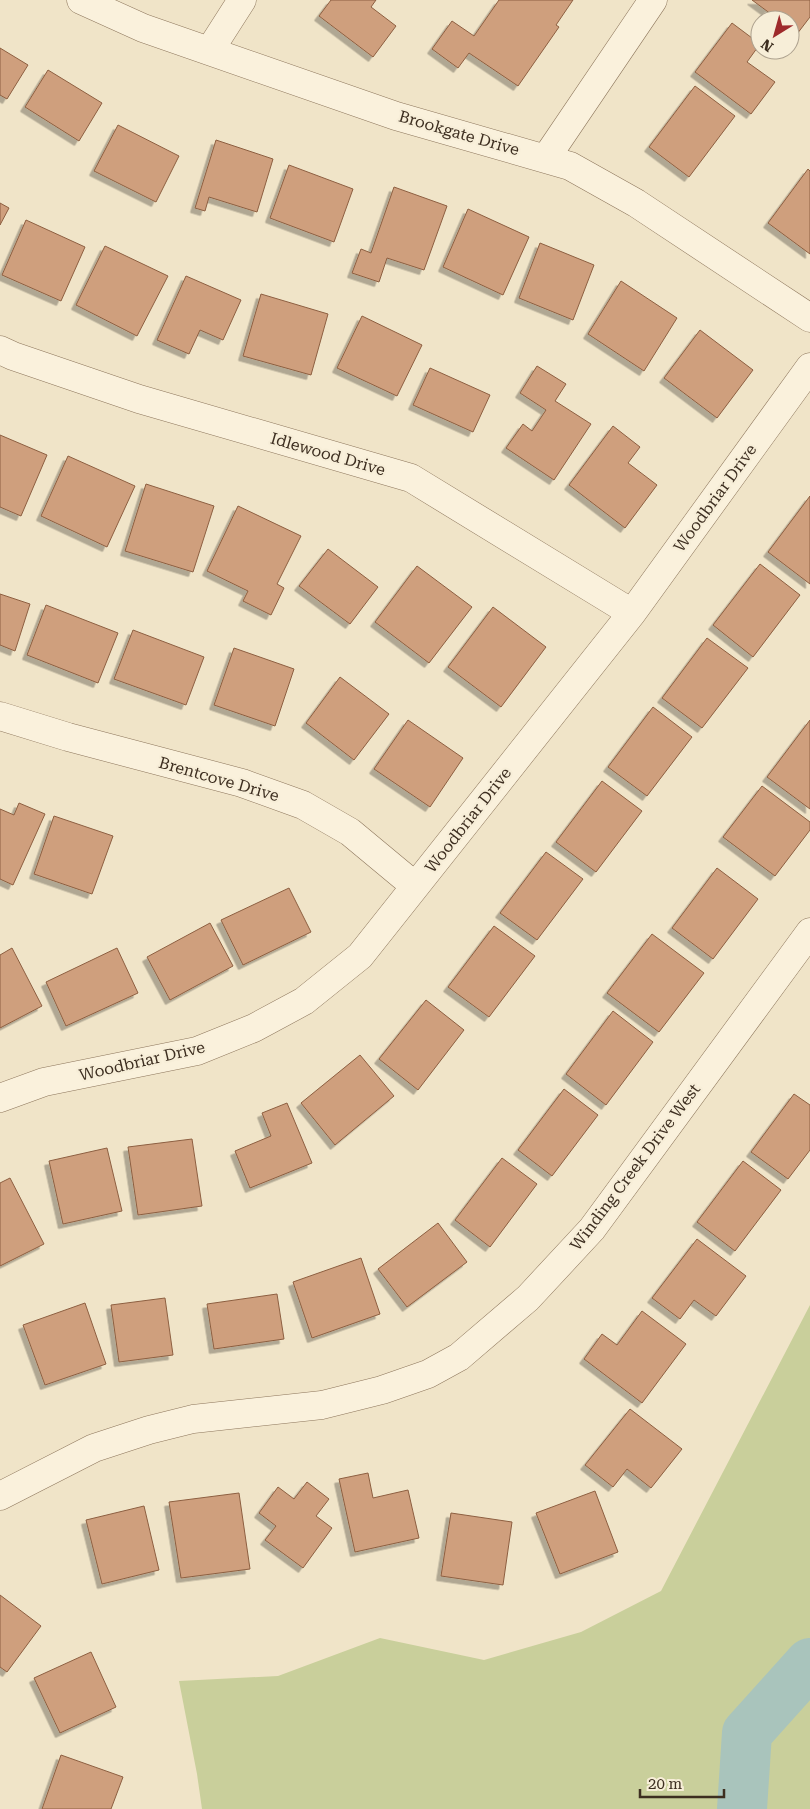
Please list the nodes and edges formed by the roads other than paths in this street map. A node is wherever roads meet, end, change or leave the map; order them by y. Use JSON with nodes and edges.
{"nodes":[{"id":1,"x":81,"y":0,"type":"edge"},
{"id":2,"x":242,"y":0,"type":"edge"},
{"id":3,"x":653,"y":0,"type":"edge"},
{"id":4,"x":210,"y":50,"type":"junction"},
{"id":5,"x":546,"y":158,"type":"junction"},
{"id":6,"x":810,"y":318,"type":"edge"},
{"id":7,"x":0,"y":350,"type":"edge"},
{"id":8,"x":810,"y":368,"type":"edge"},
{"id":9,"x":632,"y":613,"type":"junction"},
{"id":10,"x":0,"y":716,"type":"edge"},
{"id":11,"x":415,"y":886,"type":"junction"},
{"id":12,"x":810,"y":932,"type":"edge"},
{"id":13,"x":0,"y":1098,"type":"edge"},
{"id":14,"x":0,"y":1496,"type":"edge"}],
"edges":[{"from":1,"to":4,"type":"street","name":"Brookgate Drive"},
{"from":2,"to":4,"type":"street"},
{"from":3,"to":5,"type":"street"},
{"from":4,"to":5,"type":"street","name":"Brookgate Drive"},
{"from":5,"to":6,"type":"street","name":"Brookgate Drive"},
{"from":7,"to":9,"type":"street","name":"Idlewood Drive"},
{"from":8,"to":9,"type":"street","name":"Woodbriar Drive"},
{"from":9,"to":11,"type":"street","name":"Woodbriar Drive"},
{"from":10,"to":11,"type":"street","name":"Brentcove Drive"},
{"from":11,"to":13,"type":"street","name":"Woodbriar Drive"},
{"from":12,"to":14,"type":"street","name":"Winding Creek Drive West"}]}
